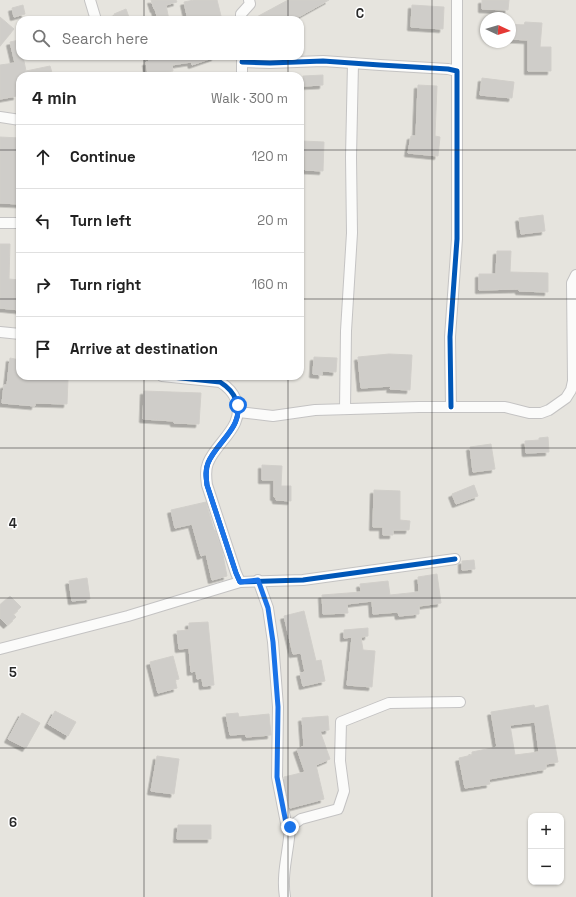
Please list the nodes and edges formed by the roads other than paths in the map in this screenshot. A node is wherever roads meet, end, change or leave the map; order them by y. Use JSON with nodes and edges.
{"nodes":[{"id":1,"x":90,"y":0,"type":"edge"},
{"id":2,"x":457,"y":0,"type":"edge"},
{"id":3,"x":252,"y":1,"type":"edge"},
{"id":4,"x":95,"y":16,"type":"edge"},
{"id":5,"x":241,"y":16,"type":"edge"},
{"id":6,"x":242,"y":60,"type":"edge"},
{"id":7,"x":249,"y":60,"type":"edge"},
{"id":8,"x":353,"y":63,"type":"junction"},
{"id":9,"x":457,"y":71,"type":"junction"},
{"id":10,"x":242,"y":72,"type":"edge"},
{"id":11,"x":0,"y":117,"type":"edge"},
{"id":12,"x":16,"y":119,"type":"edge"},
{"id":13,"x":0,"y":223,"type":"edge"},
{"id":14,"x":16,"y":223,"type":"edge"},
{"id":15,"x":576,"y":275,"type":"edge"},
{"id":16,"x":0,"y":332,"type":"edge"},
{"id":17,"x":16,"y":334,"type":"edge"},
{"id":18,"x":204,"y":380,"type":"edge"},
{"id":19,"x":229,"y":380,"type":"edge"},
{"id":20,"x":227,"y":386,"type":"junction"},
{"id":21,"x":451,"y":407,"type":"junction"},
{"id":22,"x":345,"y":409,"type":"junction"},
{"id":23,"x":239,"y":412,"type":"junction"},
{"id":24,"x":455,"y":559,"type":"dead end"},
{"id":25,"x":258,"y":580,"type":"junction"},
{"id":26,"x":240,"y":582,"type":"junction"},
{"id":27,"x":0,"y":649,"type":"edge"},
{"id":28,"x":460,"y":702,"type":"dead end"},
{"id":29,"x":290,"y":827,"type":"junction"},
{"id":30,"x":286,"y":897,"type":"edge"}],
"edges":[{"from":1,"to":4,"type":"street"},
{"from":2,"to":9,"type":"street"},
{"from":3,"to":5,"type":"street"},
{"from":6,"to":10,"type":"street"},
{"from":7,"to":8,"type":"street"},
{"from":8,"to":9,"type":"street"},
{"from":8,"to":22,"type":"street"},
{"from":9,"to":21,"type":"street"},
{"from":11,"to":12,"type":"street"},
{"from":13,"to":14,"type":"street"},
{"from":15,"to":21,"type":"street"},
{"from":16,"to":17,"type":"street"},
{"from":18,"to":20,"type":"street"},
{"from":19,"to":20,"type":"street"},
{"from":20,"to":23,"type":"street"},
{"from":21,"to":22,"type":"street"},
{"from":22,"to":23,"type":"street"},
{"from":23,"to":26,"type":"street"},
{"from":24,"to":25,"type":"street"},
{"from":25,"to":26,"type":"street"},
{"from":25,"to":29,"type":"street"},
{"from":26,"to":27,"type":"street"},
{"from":28,"to":29,"type":"street"},
{"from":29,"to":30,"type":"street"}]}
